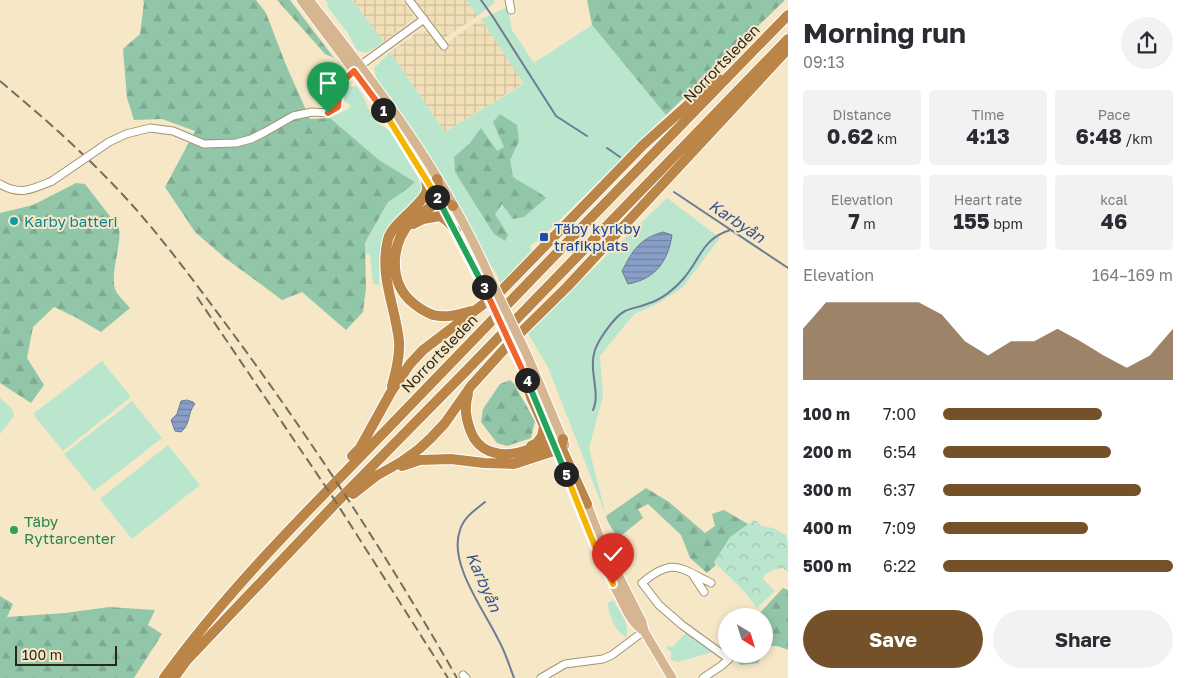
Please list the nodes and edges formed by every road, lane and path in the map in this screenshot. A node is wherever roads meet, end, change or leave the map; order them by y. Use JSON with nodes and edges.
{"nodes":[{"id":1,"x":301,"y":0,"type":"edge"},
{"id":2,"x":309,"y":0,"type":"edge"},
{"id":3,"x":409,"y":0,"type":"edge"},
{"id":4,"x":510,"y":0,"type":"edge"},
{"id":5,"x":788,"y":7,"type":"edge"},
{"id":6,"x":511,"y":10,"type":"dead end"},
{"id":7,"x":788,"y":15,"type":"edge"},
{"id":8,"x":424,"y":19,"type":"junction"},
{"id":9,"x":788,"y":39,"type":"edge"},
{"id":10,"x":444,"y":46,"type":"dead end"},
{"id":11,"x":788,"y":48,"type":"edge"},
{"id":12,"x":357,"y":68,"type":"junction"},
{"id":13,"x":425,"y":177,"type":"junction"},
{"id":14,"x":437,"y":179,"type":"junction"},
{"id":15,"x":0,"y":184,"type":"edge"},
{"id":16,"x":438,"y":199,"type":"junction"},
{"id":17,"x":453,"y":206,"type":"junction"},
{"id":18,"x":412,"y":208,"type":"junction"},
{"id":19,"x":456,"y":231,"type":"junction"},
{"id":20,"x":404,"y":233,"type":"junction"},
{"id":21,"x":484,"y":278,"type":"junction"},
{"id":22,"x":483,"y":305,"type":"junction"},
{"id":23,"x":520,"y":365,"type":"junction"},
{"id":24,"x":471,"y":386,"type":"junction"},
{"id":25,"x":391,"y":392,"type":"junction"},
{"id":26,"x":559,"y":445,"type":"junction"},
{"id":27,"x":521,"y":452,"type":"junction"},
{"id":28,"x":392,"y":469,"type":"junction"},
{"id":29,"x":587,"y":504,"type":"joint"},
{"id":30,"x":299,"y":543,"type":"junction"},
{"id":31,"x":693,"y":575,"type":"junction"},
{"id":32,"x":711,"y":583,"type":"dead end"},
{"id":33,"x":704,"y":592,"type":"dead end"},
{"id":34,"x":230,"y":593,"type":"junction"},
{"id":35,"x":644,"y":631,"type":"junction"},
{"id":36,"x":164,"y":678,"type":"edge"},
{"id":37,"x":174,"y":678,"type":"edge"},
{"id":38,"x":541,"y":678,"type":"edge"},
{"id":39,"x":672,"y":678,"type":"edge"},
{"id":40,"x":703,"y":678,"type":"edge"}],
"edges":[{"from":1,"to":12,"type":"main road"},
{"from":2,"to":12,"type":"main road"},
{"from":3,"to":8,"type":"street"},
{"from":4,"to":6,"type":"street"},
{"from":5,"to":22,"type":"highway"},
{"from":7,"to":34,"type":"highway","name":"Norrortsleden"},
{"from":8,"to":10,"type":"street"},
{"from":8,"to":12,"type":"street"},
{"from":9,"to":30,"type":"highway","name":"Norrortsleden"},
{"from":11,"to":24,"type":"highway"},
{"from":12,"to":13,"type":"main road"},
{"from":12,"to":14,"type":"main road"},
{"from":12,"to":15,"type":"street","bridge":true},
{"from":13,"to":16,"type":"main road"},
{"from":13,"to":18,"type":"highway"},
{"from":14,"to":16,"type":"highway"},
{"from":14,"to":17,"type":"main road"},
{"from":16,"to":17,"type":"highway"},
{"from":16,"to":18,"type":"highway"},
{"from":16,"to":19,"type":"main road"},
{"from":16,"to":20,"type":"highway"},
{"from":17,"to":21,"type":"main road"},
{"from":18,"to":25,"type":"highway"},
{"from":19,"to":20,"type":"highway"},
{"from":19,"to":21,"type":"main road"},
{"from":20,"to":22,"type":"highway"},
{"from":21,"to":23,"type":"main road","bridge":true},
{"from":21,"to":26,"type":"main road","bridge":true},
{"from":22,"to":25,"type":"highway"},
{"from":23,"to":26,"type":"main road"},
{"from":23,"to":27,"type":"highway"},
{"from":24,"to":27,"type":"highway"},
{"from":24,"to":28,"type":"highway"},
{"from":25,"to":34,"type":"highway"},
{"from":26,"to":27,"type":"highway"},
{"from":26,"to":28,"type":"highway"},
{"from":26,"to":29,"type":"highway"},
{"from":26,"to":35,"type":"main road"},
{"from":28,"to":30,"type":"highway"},
{"from":29,"to":35,"type":"main road"},
{"from":30,"to":37,"type":"highway","name":"Norrortsleden"},
{"from":31,"to":32,"type":"street"},
{"from":31,"to":33,"type":"street"},
{"from":31,"to":40,"type":"street"},
{"from":34,"to":36,"type":"highway","name":"Norrortsleden"},
{"from":35,"to":38,"type":"street"},
{"from":35,"to":39,"type":"main road"}]}
